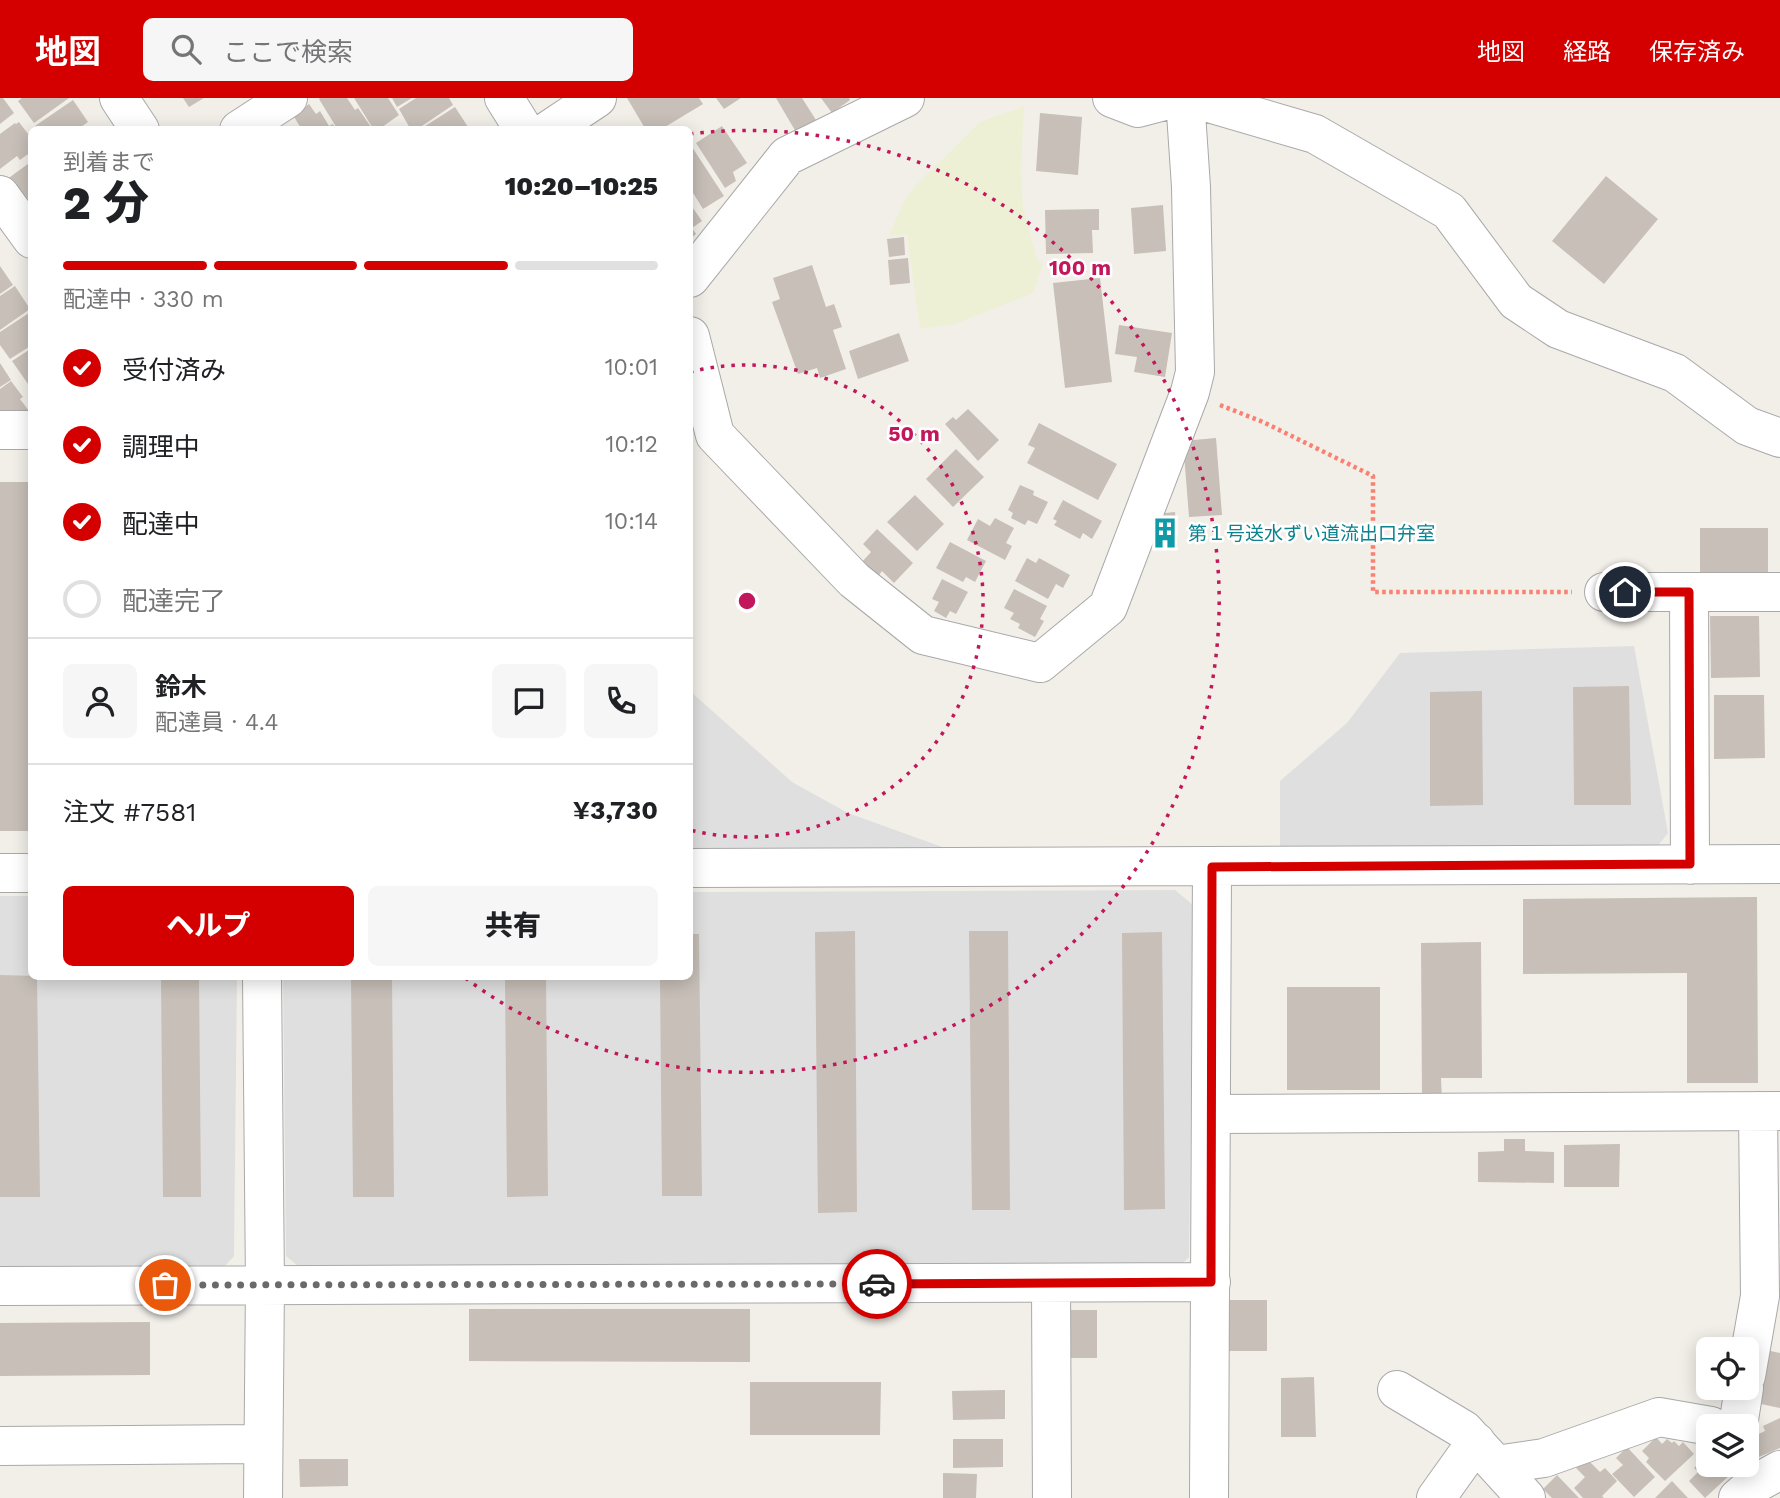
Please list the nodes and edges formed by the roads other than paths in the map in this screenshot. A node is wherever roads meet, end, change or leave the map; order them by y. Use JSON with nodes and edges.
{"nodes":[{"id":1,"x":119,"y":98,"type":"edge"},
{"id":2,"x":288,"y":98,"type":"edge"},
{"id":3,"x":504,"y":98,"type":"edge"},
{"id":4,"x":597,"y":98,"type":"edge"},
{"id":5,"x":905,"y":98,"type":"edge"},
{"id":6,"x":1112,"y":98,"type":"edge"},
{"id":7,"x":1176,"y":98,"type":"edge"},
{"id":8,"x":1185,"y":98,"type":"edge"},
{"id":9,"x":1192,"y":98,"type":"edge"},
{"id":10,"x":137,"y":126,"type":"edge"},
{"id":11,"x":245,"y":126,"type":"edge"},
{"id":12,"x":522,"y":126,"type":"edge"},
{"id":13,"x":554,"y":126,"type":"edge"},
{"id":14,"x":0,"y":195,"type":"edge"},
{"id":15,"x":28,"y":234,"type":"edge"},
{"id":16,"x":693,"y":274,"type":"edge"},
{"id":17,"x":693,"y":348,"type":"edge"},
{"id":18,"x":0,"y":430,"type":"edge"},
{"id":19,"x":28,"y":430,"type":"edge"},
{"id":20,"x":1780,"y":438,"type":"edge"},
{"id":21,"x":1604,"y":592,"type":"road end"},
{"id":22,"x":1689,"y":592,"type":"junction"},
{"id":23,"x":1780,"y":592,"type":"edge"},
{"id":24,"x":1690,"y":864,"type":"junction"},
{"id":25,"x":1780,"y":864,"type":"edge"},
{"id":26,"x":1212,"y":867,"type":"junction"},
{"id":27,"x":693,"y":869,"type":"edge"},
{"id":28,"x":0,"y":873,"type":"edge"},
{"id":29,"x":28,"y":873,"type":"edge"},
{"id":30,"x":262,"y":980,"type":"edge"},
{"id":31,"x":1769,"y":1111,"type":"edge"},
{"id":32,"x":1213,"y":1114,"type":"junction"},
{"id":33,"x":1211,"y":1282,"type":"junction"},
{"id":34,"x":265,"y":1284,"type":"junction"},
{"id":35,"x":1051,"y":1284,"type":"junction"},
{"id":36,"x":0,"y":1286,"type":"edge"},
{"id":37,"x":1770,"y":1291,"type":"edge"},
{"id":38,"x":1757,"y":1337,"type":"edge"},
{"id":39,"x":1398,"y":1390,"type":"dead end"},
{"id":40,"x":1696,"y":1423,"type":"edge"},
{"id":41,"x":262,"y":1444,"type":"junction"},
{"id":42,"x":0,"y":1446,"type":"edge"},
{"id":43,"x":1486,"y":1454,"type":"junction"},
{"id":44,"x":1780,"y":1470,"type":"edge"},
{"id":45,"x":263,"y":1498,"type":"edge"},
{"id":46,"x":1052,"y":1498,"type":"edge"},
{"id":47,"x":1209,"y":1498,"type":"edge"},
{"id":48,"x":1436,"y":1498,"type":"edge"},
{"id":49,"x":1526,"y":1498,"type":"edge"},
{"id":50,"x":1738,"y":1498,"type":"edge"}],
"edges":[{"from":1,"to":10,"type":"street"},
{"from":2,"to":11,"type":"street"},
{"from":3,"to":12,"type":"street"},
{"from":4,"to":13,"type":"street"},
{"from":5,"to":16,"type":"street"},
{"from":6,"to":7,"type":"street"},
{"from":8,"to":17,"type":"street"},
{"from":9,"to":20,"type":"street"},
{"from":14,"to":15,"type":"street"},
{"from":18,"to":19,"type":"street"},
{"from":21,"to":22,"type":"street"},
{"from":22,"to":23,"type":"street"},
{"from":22,"to":24,"type":"street"},
{"from":24,"to":25,"type":"street"},
{"from":24,"to":26,"type":"street"},
{"from":26,"to":27,"type":"street"},
{"from":26,"to":32,"type":"street"},
{"from":28,"to":29,"type":"street"},
{"from":30,"to":34,"type":"street"},
{"from":31,"to":32,"type":"street"},
{"from":31,"to":37,"type":"street"},
{"from":32,"to":33,"type":"street"},
{"from":33,"to":35,"type":"street"},
{"from":33,"to":47,"type":"street"},
{"from":34,"to":35,"type":"street"},
{"from":34,"to":36,"type":"street"},
{"from":34,"to":41,"type":"street"},
{"from":35,"to":46,"type":"street"},
{"from":37,"to":38,"type":"street"},
{"from":39,"to":43,"type":"street"},
{"from":40,"to":43,"type":"street"},
{"from":41,"to":42,"type":"street"},
{"from":41,"to":45,"type":"street"},
{"from":43,"to":48,"type":"street"},
{"from":43,"to":49,"type":"street"},
{"from":44,"to":50,"type":"street"}]}
